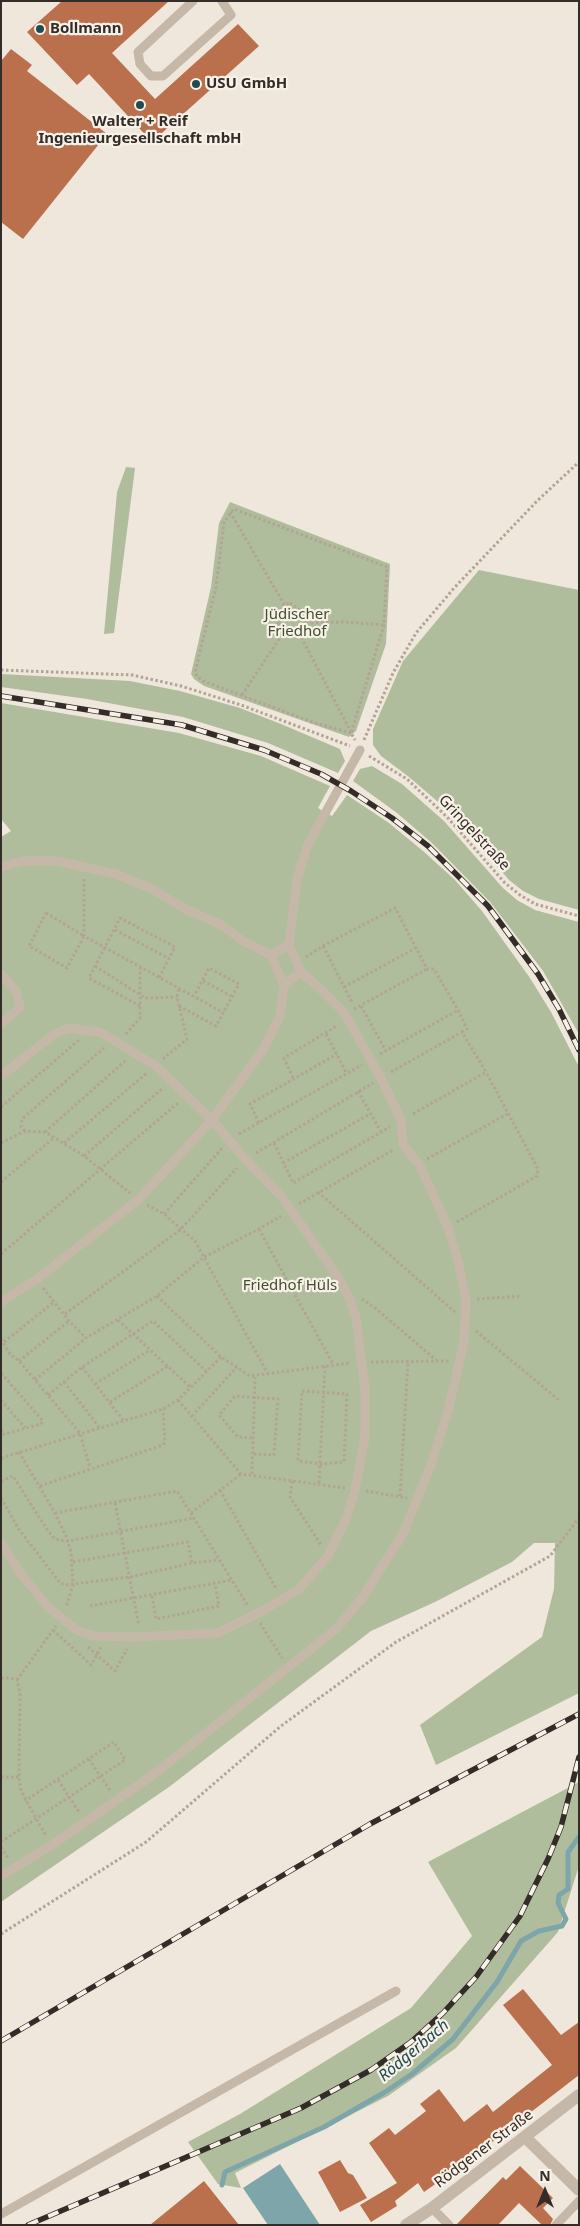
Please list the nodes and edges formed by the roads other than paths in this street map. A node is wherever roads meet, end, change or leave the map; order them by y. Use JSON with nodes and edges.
{"nodes":[{"id":1,"x":193,"y":1,"type":"edge"},
{"id":2,"x":222,"y":1,"type":"edge"},
{"id":3,"x":360,"y":750,"type":"road end"},
{"id":4,"x":1,"y":867,"type":"edge"},
{"id":5,"x":289,"y":945,"type":"junction"},
{"id":6,"x":271,"y":955,"type":"junction"},
{"id":7,"x":299,"y":968,"type":"junction"},
{"id":8,"x":1,"y":974,"type":"edge"},
{"id":9,"x":284,"y":985,"type":"junction"},
{"id":10,"x":1,"y":1024,"type":"edge"},
{"id":11,"x":1,"y":1076,"type":"edge"},
{"id":12,"x":212,"y":1120,"type":"junction"},
{"id":13,"x":1,"y":1302,"type":"edge"},
{"id":14,"x":1,"y":1543,"type":"edge"},
{"id":15,"x":1,"y":1876,"type":"edge"},
{"id":16,"x":396,"y":1992,"type":"dead end"},
{"id":17,"x":579,"y":2095,"type":"edge"},
{"id":18,"x":526,"y":2138,"type":"junction"},
{"id":19,"x":579,"y":2190,"type":"edge"},
{"id":20,"x":579,"y":2201,"type":"edge"},
{"id":21,"x":432,"y":2208,"type":"junction"},
{"id":22,"x":1,"y":2214,"type":"edge"},
{"id":23,"x":406,"y":2225,"type":"edge"},
{"id":24,"x":449,"y":2225,"type":"edge"},
{"id":25,"x":556,"y":2225,"type":"edge"}],
"edges":[{"from":1,"to":2,"type":"lane"},
{"from":3,"to":5,"type":"lane"},
{"from":4,"to":6,"type":"lane"},
{"from":5,"to":6,"type":"lane"},
{"from":5,"to":7,"type":"lane"},
{"from":6,"to":9,"type":"lane"},
{"from":7,"to":9,"type":"lane"},
{"from":7,"to":15,"type":"lane"},
{"from":8,"to":10,"type":"lane"},
{"from":9,"to":12,"type":"lane"},
{"from":11,"to":12,"type":"lane"},
{"from":12,"to":13,"type":"lane"},
{"from":12,"to":14,"type":"lane"},
{"from":16,"to":22,"type":"lane"},
{"from":17,"to":18,"type":"street","name":"Rödgener Straße"},
{"from":18,"to":19,"type":"street"},
{"from":18,"to":21,"type":"street","name":"Rödgener Straße"},
{"from":20,"to":25,"type":"lane"},
{"from":21,"to":23,"type":"street","name":"Rödgener Straße"},
{"from":21,"to":24,"type":"lane"}]}
